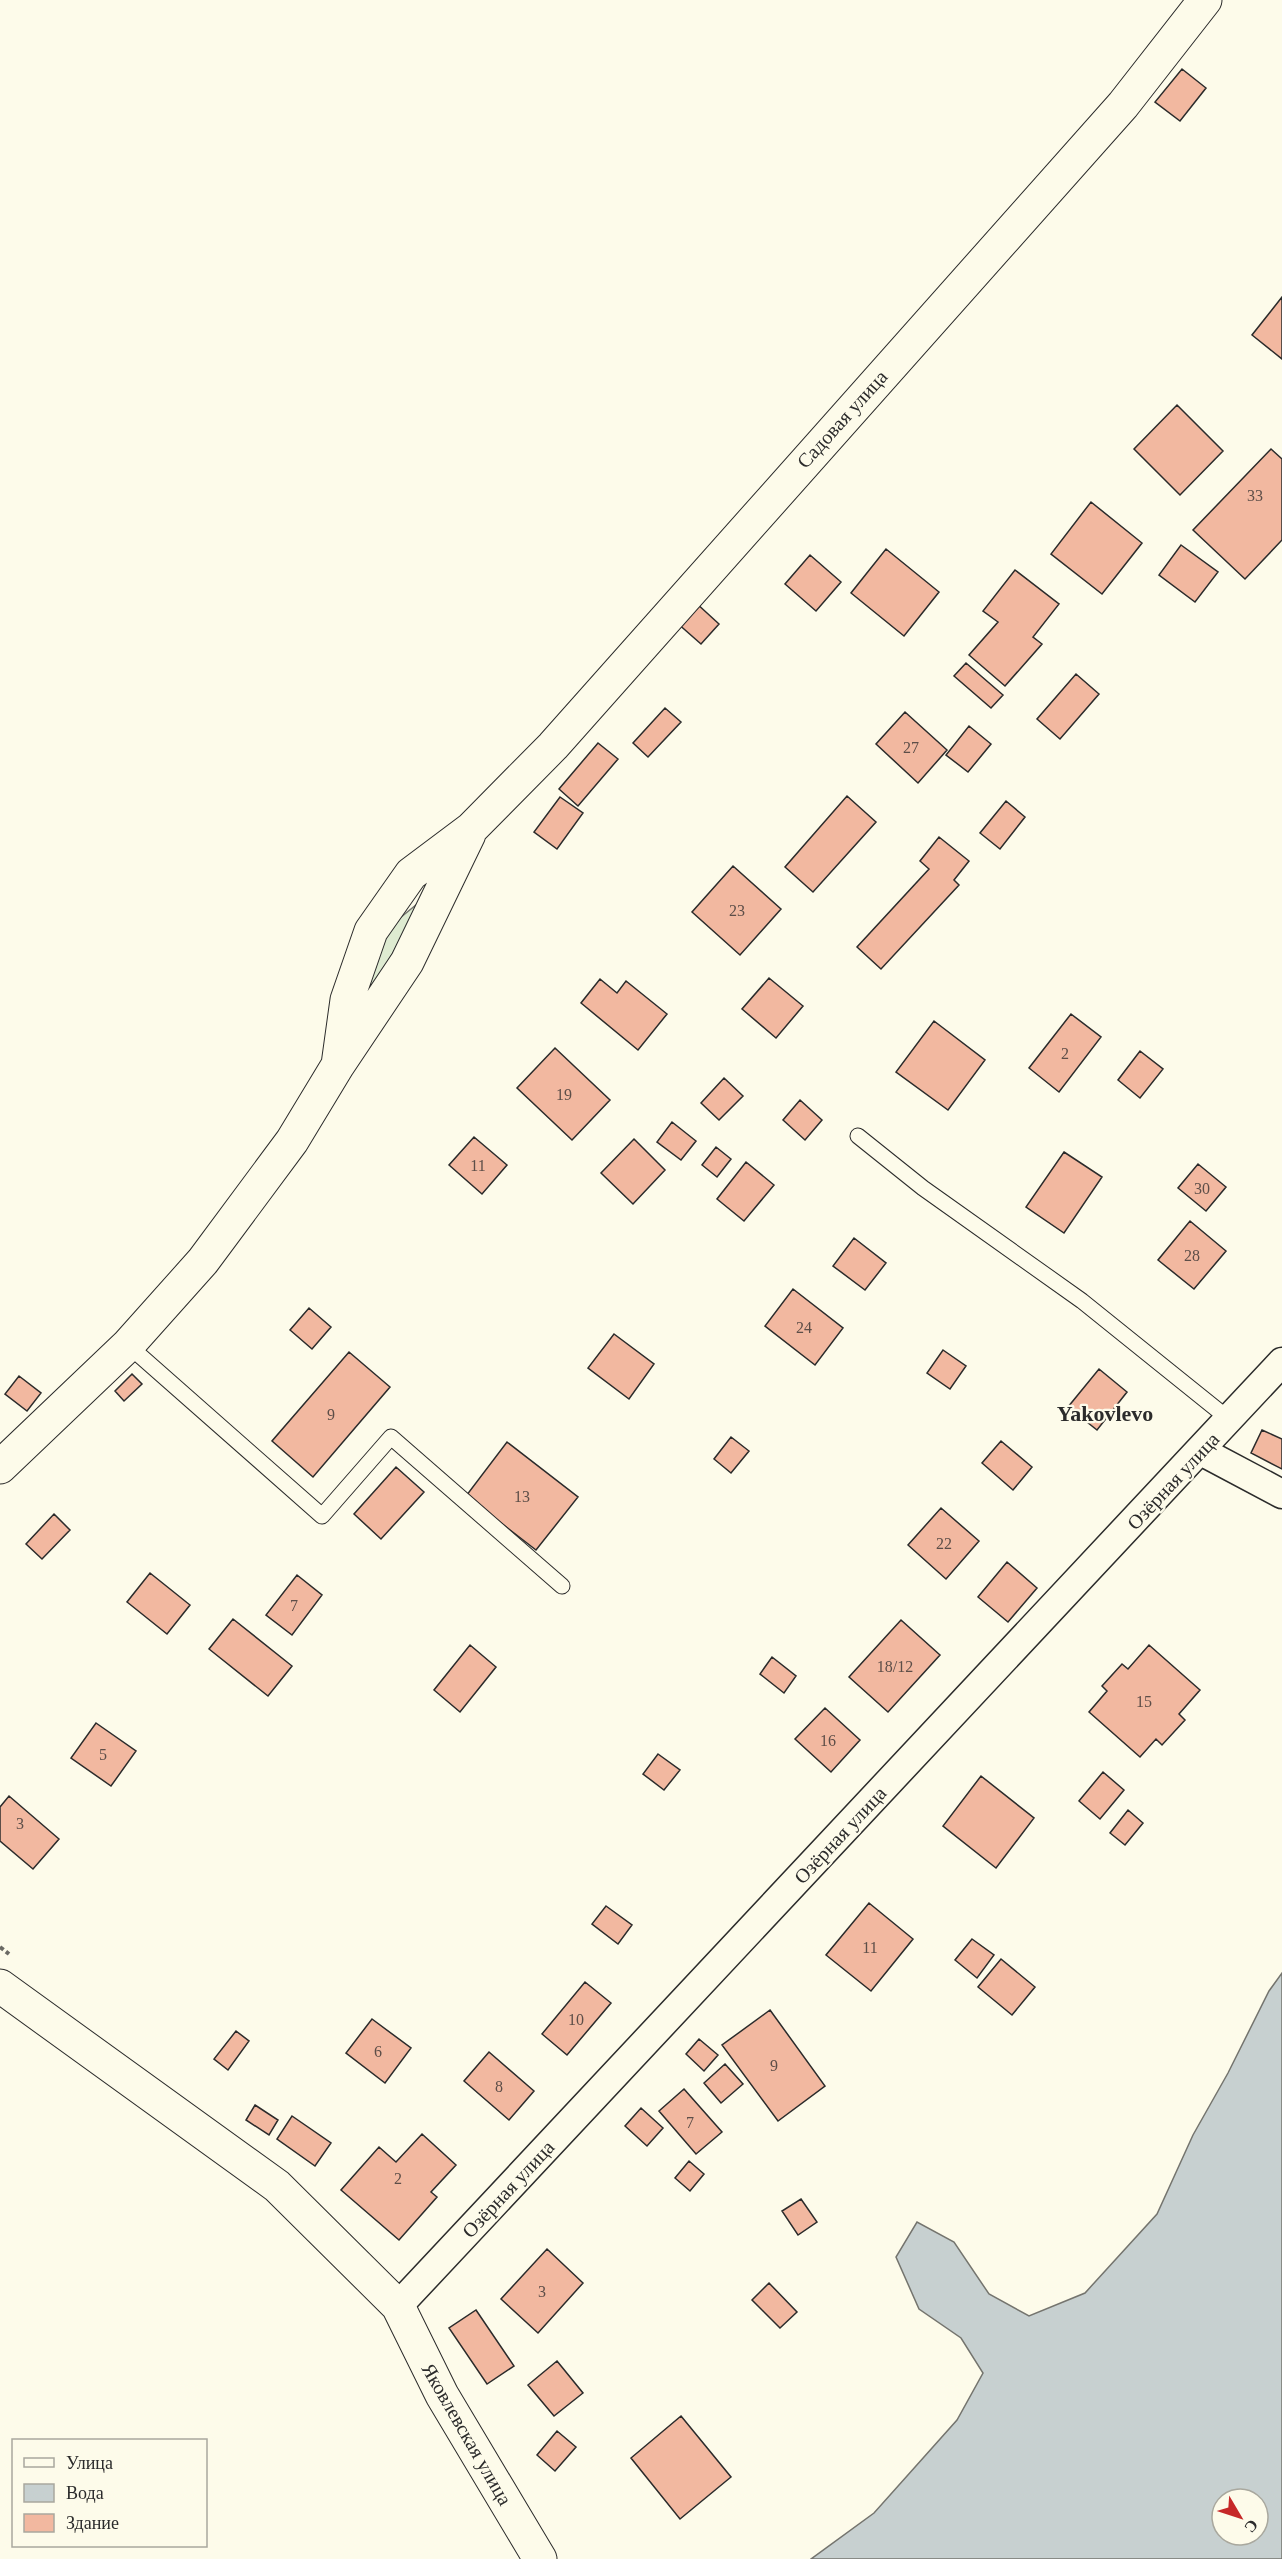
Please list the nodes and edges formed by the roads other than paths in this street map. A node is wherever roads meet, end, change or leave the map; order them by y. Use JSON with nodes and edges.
{"nodes":[{"id":1,"x":1205,"y":0,"type":"edge"},
{"id":2,"x":471,"y":830,"type":"junction"},
{"id":3,"x":338,"y":1065,"type":"junction"},
{"id":4,"x":858,"y":1136,"type":"dead end"},
{"id":5,"x":128,"y":1345,"type":"junction"},
{"id":6,"x":1282,"y":1362,"type":"edge"},
{"id":7,"x":1230,"y":1420,"type":"junction"},
{"id":8,"x":1201,"y":1451,"type":"junction"},
{"id":9,"x":0,"y":1467,"type":"edge"},
{"id":10,"x":1282,"y":1494,"type":"edge"},
{"id":11,"x":562,"y":1586,"type":"dead end"},
{"id":12,"x":0,"y":1986,"type":"edge"},
{"id":13,"x":398,"y":2306,"type":"junction"},
{"id":14,"x":540,"y":2559,"type":"edge"}],
"edges":[{"from":1,"to":2,"type":"street","name":"Садовая улица"},
{"from":2,"to":3,"type":"street"},
{"from":2,"to":3,"type":"street"},
{"from":3,"to":5,"type":"street"},
{"from":4,"to":7,"type":"lane"},
{"from":5,"to":9,"type":"street"},
{"from":5,"to":11,"type":"lane"},
{"from":6,"to":7,"type":"street","name":"Озёрная улица"},
{"from":7,"to":8,"type":"street","name":"Озёрная улица"},
{"from":8,"to":10,"type":"street"},
{"from":8,"to":13,"type":"street","name":"Озёрная улица"},
{"from":12,"to":13,"type":"street","name":"Яковлевская улица"},
{"from":13,"to":14,"type":"street","name":"Яковлевская улица"}]}
